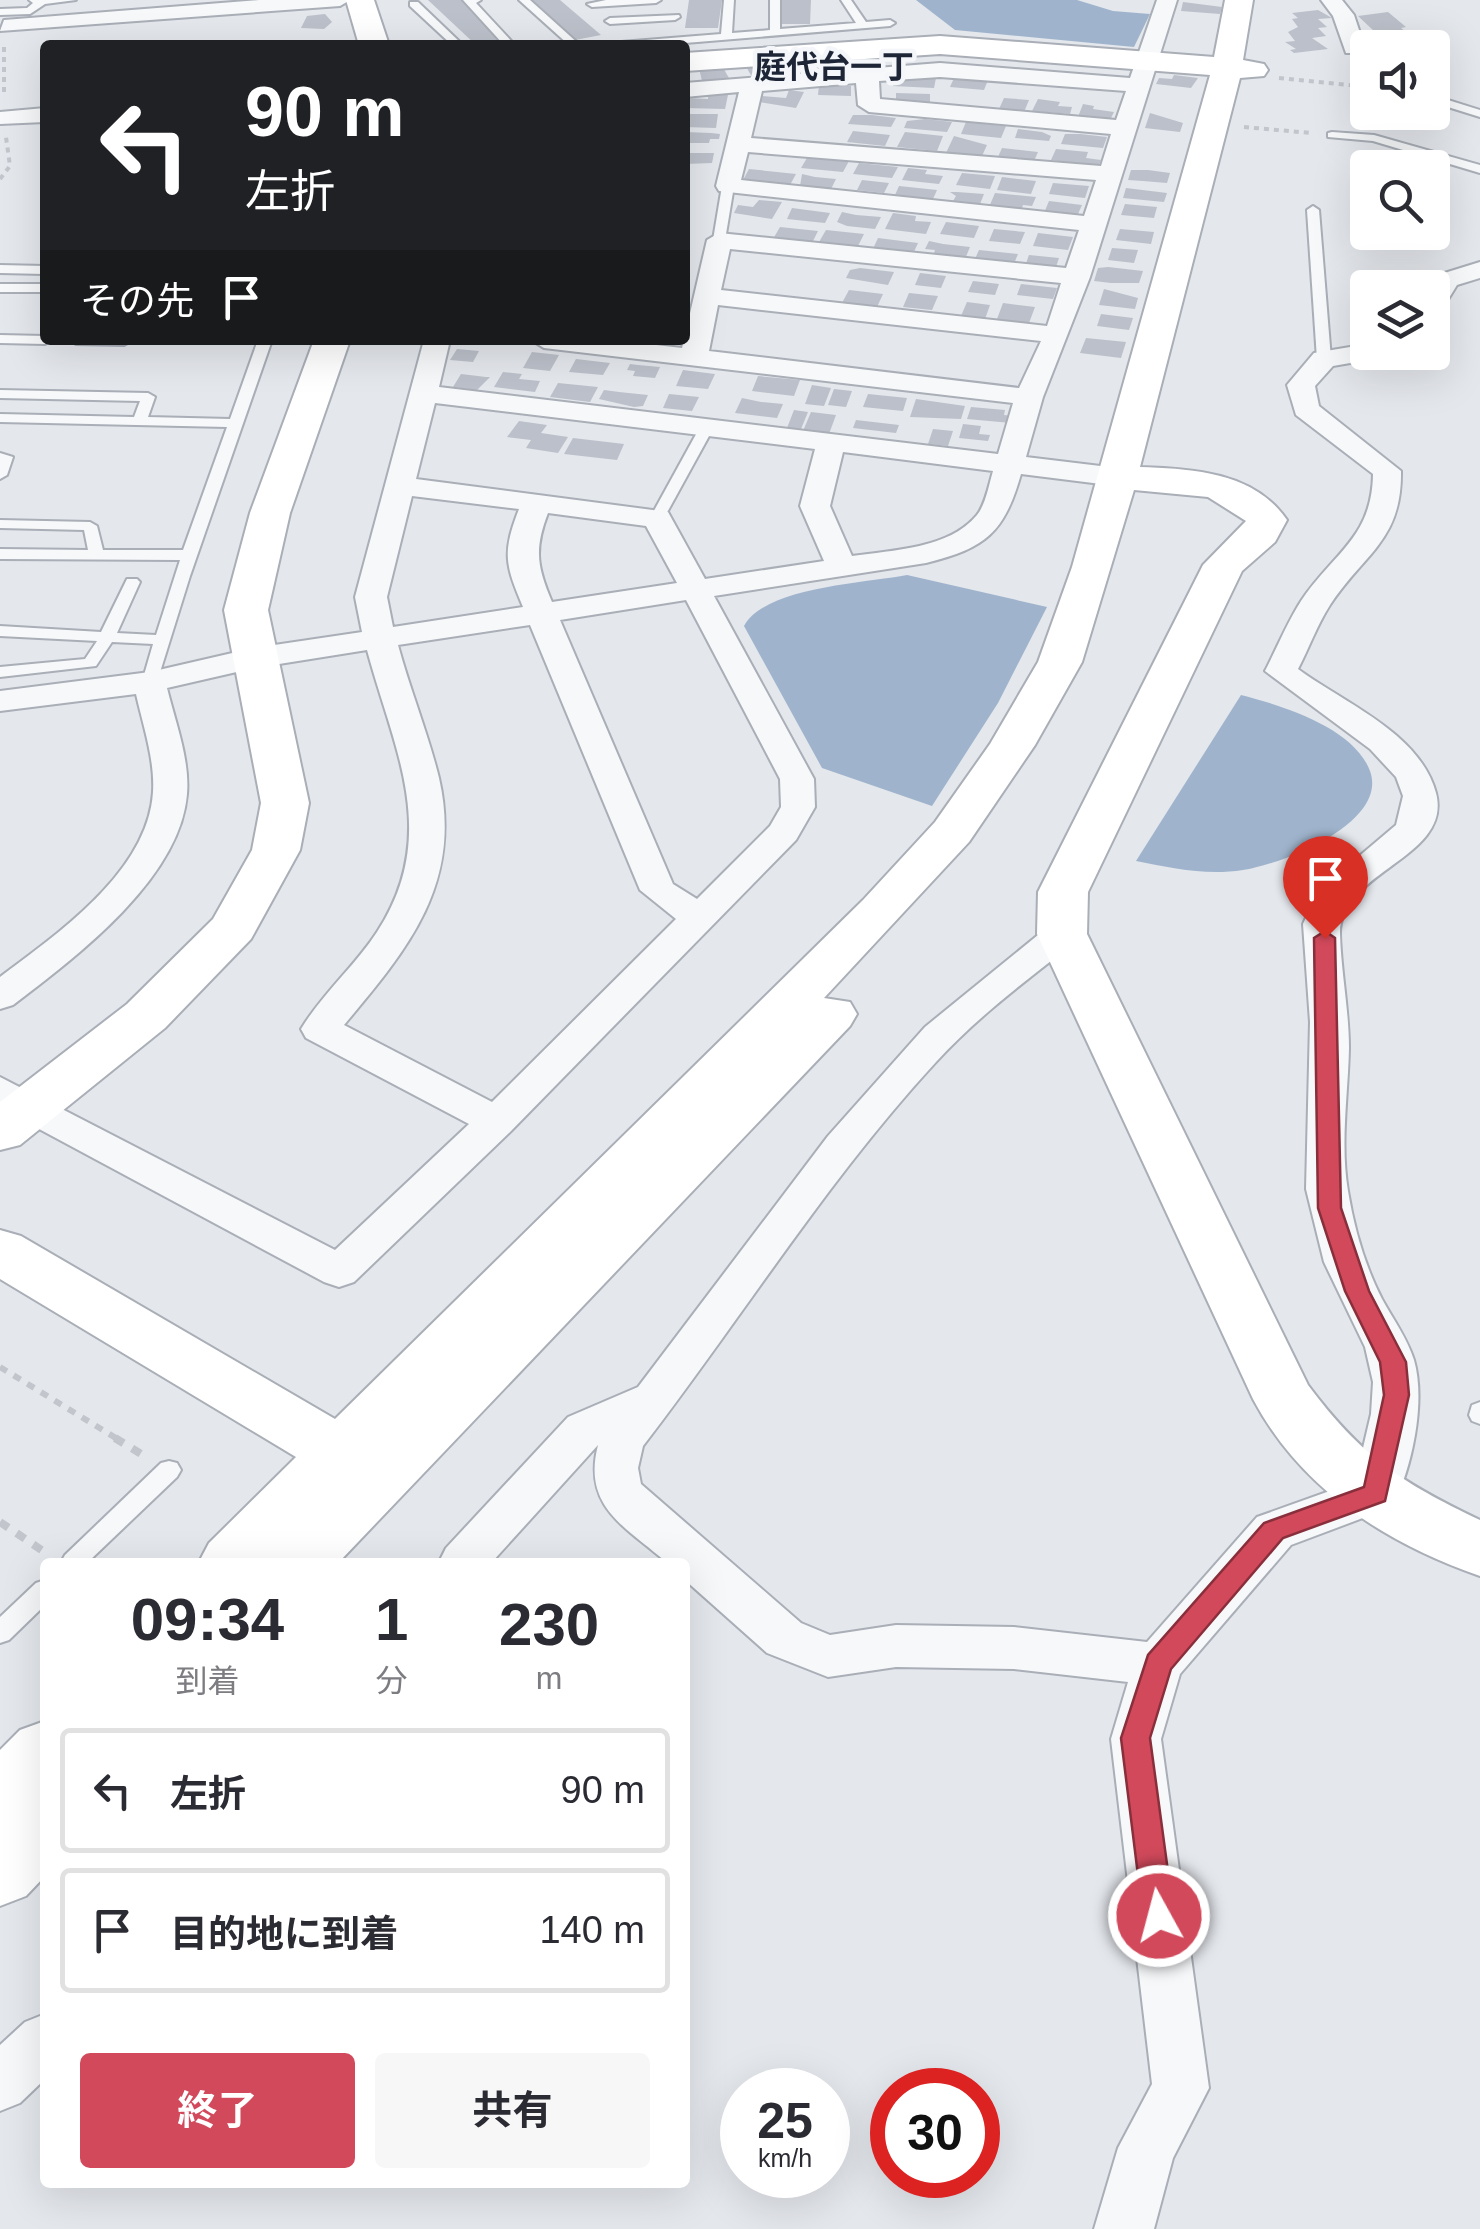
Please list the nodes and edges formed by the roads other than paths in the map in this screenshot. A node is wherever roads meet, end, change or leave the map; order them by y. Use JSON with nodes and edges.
{"nodes":[{"id":1,"x":34,"y":0,"type":"edge"},
{"id":2,"x":71,"y":0,"type":"edge"},
{"id":3,"x":340,"y":0,"type":"edge"},
{"id":4,"x":360,"y":0,"type":"edge"},
{"id":5,"x":476,"y":0,"type":"edge"},
{"id":6,"x":524,"y":0,"type":"edge"},
{"id":7,"x":656,"y":0,"type":"edge"},
{"id":8,"x":677,"y":0,"type":"edge"},
{"id":9,"x":729,"y":0,"type":"edge"},
{"id":10,"x":775,"y":0,"type":"edge"},
{"id":11,"x":846,"y":0,"type":"edge"},
{"id":12,"x":1167,"y":0,"type":"edge"},
{"id":13,"x":1239,"y":0,"type":"edge"},
{"id":14,"x":1264,"y":0,"type":"edge"},
{"id":15,"x":1331,"y":0,"type":"edge"},
{"id":16,"x":42,"y":1,"type":"edge"},
{"id":17,"x":414,"y":4,"type":"dead end"},
{"id":18,"x":592,"y":4,"type":"dead end"},
{"id":19,"x":675,"y":17,"type":"junction"},
{"id":20,"x":1,"y":21,"type":"edge"},
{"id":21,"x":610,"y":21,"type":"dead end"},
{"id":22,"x":890,"y":23,"type":"dead end"},
{"id":23,"x":864,"y":25,"type":"junction"},
{"id":24,"x":726,"y":36,"type":"junction"},
{"id":25,"x":1350,"y":36,"type":"edge"},
{"id":26,"x":771,"y":39,"type":"junction"},
{"id":27,"x":372,"y":40,"type":"edge"},
{"id":28,"x":453,"y":40,"type":"edge"},
{"id":29,"x":505,"y":40,"type":"edge"},
{"id":30,"x":569,"y":40,"type":"edge"},
{"id":31,"x":677,"y":40,"type":"edge"},
{"id":32,"x":690,"y":47,"type":"edge"},
{"id":33,"x":690,"y":49,"type":"edge"},
{"id":34,"x":1244,"y":71,"type":"junction"},
{"id":35,"x":1143,"y":72,"type":"junction"},
{"id":36,"x":867,"y":74,"type":"junction"},
{"id":37,"x":752,"y":85,"type":"junction"},
{"id":38,"x":690,"y":90,"type":"edge"},
{"id":39,"x":1450,"y":104,"type":"edge"},
{"id":40,"x":1480,"y":114,"type":"edge"},
{"id":41,"x":40,"y":115,"type":"edge"},
{"id":42,"x":4,"y":118,"type":"dead end"},
{"id":43,"x":1124,"y":128,"type":"junction"},
{"id":44,"x":1332,"y":134,"type":"road end"},
{"id":45,"x":740,"y":144,"type":"junction"},
{"id":46,"x":1480,"y":169,"type":"edge"},
{"id":47,"x":1108,"y":174,"type":"junction"},
{"id":48,"x":728,"y":186,"type":"junction"},
{"id":49,"x":1312,"y":210,"type":"dead end"},
{"id":50,"x":1094,"y":224,"type":"junction"},
{"id":51,"x":718,"y":240,"type":"junction"},
{"id":52,"x":39,"y":266,"type":"edge"},
{"id":53,"x":0,"y":269,"type":"edge"},
{"id":54,"x":1480,"y":270,"type":"edge"},
{"id":55,"x":1076,"y":277,"type":"junction"},
{"id":56,"x":1450,"y":279,"type":"edge"},
{"id":57,"x":0,"y":288,"type":"edge"},
{"id":58,"x":40,"y":288,"type":"edge"},
{"id":59,"x":704,"y":296,"type":"junction"},
{"id":60,"x":1057,"y":335,"type":"junction"},
{"id":61,"x":0,"y":339,"type":"edge"},
{"id":62,"x":40,"y":340,"type":"edge"},
{"id":63,"x":263,"y":345,"type":"edge"},
{"id":64,"x":330,"y":345,"type":"edge"},
{"id":65,"x":436,"y":345,"type":"edge"},
{"id":66,"x":594,"y":345,"type":"edge"},
{"id":67,"x":1350,"y":355,"type":"edge"},
{"id":68,"x":694,"y":357,"type":"junction"},
{"id":69,"x":1324,"y":359,"type":"junction"},
{"id":70,"x":422,"y":393,"type":"junction"},
{"id":71,"x":0,"y":394,"type":"edge"},
{"id":72,"x":1029,"y":397,"type":"junction"},
{"id":73,"x":0,"y":418,"type":"edge"},
{"id":74,"x":140,"y":421,"type":"junction"},
{"id":75,"x":236,"y":422,"type":"junction"},
{"id":76,"x":706,"y":427,"type":"junction"},
{"id":77,"x":831,"y":442,"type":"junction"},
{"id":78,"x":0,"y":457,"type":"edge"},
{"id":79,"x":1012,"y":466,"type":"junction"},
{"id":80,"x":0,"y":475,"type":"edge"},
{"id":81,"x":1134,"y":479,"type":"junction"},
{"id":82,"x":403,"y":486,"type":"junction"},
{"id":83,"x":536,"y":502,"type":"junction"},
{"id":84,"x":657,"y":518,"type":"junction"},
{"id":85,"x":0,"y":524,"type":"edge"},
{"id":86,"x":0,"y":554,"type":"edge"},
{"id":87,"x":96,"y":555,"type":"junction"},
{"id":88,"x":189,"y":555,"type":"junction"},
{"id":89,"x":840,"y":565,"type":"junction"},
{"id":90,"x":132,"y":582,"type":"dead end"},
{"id":91,"x":698,"y":588,"type":"junction"},
{"id":92,"x":541,"y":612,"type":"junction"},
{"id":93,"x":0,"y":632,"type":"edge"},
{"id":94,"x":377,"y":638,"type":"junction"},
{"id":95,"x":106,"y":639,"type":"junction"},
{"id":96,"x":162,"y":640,"type":"junction"},
{"id":97,"x":254,"y":658,"type":"junction"},
{"id":98,"x":0,"y":672,"type":"edge"},
{"id":99,"x":150,"y":682,"type":"junction"},
{"id":100,"x":0,"y":702,"type":"edge"},
{"id":101,"x":699,"y":917,"type":"junction"},
{"id":102,"x":1062,"y":934,"type":"junction"},
{"id":103,"x":0,"y":996,"type":"edge"},
{"id":104,"x":10,"y":1110,"type":"edge"},
{"id":105,"x":497,"y":1121,"type":"junction"},
{"id":106,"x":0,"y":1251,"type":"edge"},
{"id":107,"x":656,"y":1398,"type":"junction"},
{"id":108,"x":361,"y":1464,"type":"junction"},
{"id":109,"x":169,"y":1470,"type":"road end"},
{"id":110,"x":1376,"y":1494,"type":"junction"},
{"id":111,"x":1476,"y":1536,"type":"edge"},
{"id":112,"x":78,"y":1558,"type":"edge"},
{"id":113,"x":237,"y":1558,"type":"edge"},
{"id":114,"x":301,"y":1558,"type":"edge"},
{"id":115,"x":468,"y":1558,"type":"edge"},
{"id":116,"x":40,"y":1595,"type":"edge"},
{"id":117,"x":0,"y":1634,"type":"edge"},
{"id":118,"x":1158,"y":1664,"type":"junction"},
{"id":119,"x":40,"y":1757,"type":"edge"},
{"id":120,"x":0,"y":1798,"type":"edge"},
{"id":121,"x":40,"y":1831,"type":"edge"},
{"id":122,"x":0,"y":1872,"type":"edge"},
{"id":123,"x":40,"y":2046,"type":"edge"},
{"id":124,"x":0,"y":2082,"type":"edge"},
{"id":125,"x":1124,"y":2229,"type":"edge"}],
"edges":[{"from":1,"to":16,"type":"lane"},
{"from":2,"to":16,"type":"lane"},
{"from":3,"to":20,"type":"street"},
{"from":4,"to":27,"type":"street"},
{"from":5,"to":29,"type":"lane"},
{"from":6,"to":30,"type":"lane"},
{"from":7,"to":18,"type":"lane"},
{"from":8,"to":19,"type":"lane"},
{"from":9,"to":24,"type":"lane"},
{"from":10,"to":26,"type":"lane"},
{"from":11,"to":23,"type":"lane"},
{"from":12,"to":35,"type":"street"},
{"from":13,"to":34,"type":"street"},
{"from":14,"to":34,"type":"street"},
{"from":15,"to":25,"type":"street"},
{"from":16,"to":20,"type":"lane"},
{"from":17,"to":28,"type":"lane"},
{"from":19,"to":21,"type":"lane"},
{"from":19,"to":31,"type":"lane"},
{"from":22,"to":23,"type":"lane"},
{"from":23,"to":26,"type":"lane"},
{"from":24,"to":26,"type":"lane"},
{"from":24,"to":32,"type":"lane"},
{"from":26,"to":33,"type":"street"},
{"from":26,"to":35,"type":"street"},
{"from":34,"to":35,"type":"street"},
{"from":34,"to":81,"type":"street"},
{"from":34,"to":81,"type":"street"},
{"from":35,"to":36,"type":"street"},
{"from":35,"to":43,"type":"street"},
{"from":36,"to":37,"type":"street"},
{"from":36,"to":43,"type":"street"},
{"from":37,"to":38,"type":"street"},
{"from":37,"to":45,"type":"street"},
{"from":39,"to":40,"type":"lane"},
{"from":41,"to":42,"type":"street"},
{"from":43,"to":47,"type":"street"},
{"from":44,"to":46,"type":"lane"},
{"from":45,"to":47,"type":"street"},
{"from":45,"to":48,"type":"street"},
{"from":47,"to":50,"type":"street"},
{"from":48,"to":50,"type":"street"},
{"from":48,"to":51,"type":"lane"},
{"from":49,"to":69,"type":"lane"},
{"from":50,"to":55,"type":"street"},
{"from":51,"to":55,"type":"street"},
{"from":51,"to":59,"type":"street"},
{"from":52,"to":53,"type":"lane"},
{"from":54,"to":56,"type":"street"},
{"from":55,"to":60,"type":"street"},
{"from":57,"to":58,"type":"lane"},
{"from":59,"to":60,"type":"street"},
{"from":59,"to":68,"type":"street"},
{"from":60,"to":72,"type":"street"},
{"from":61,"to":62,"type":"lane"},
{"from":63,"to":75,"type":"lane"},
{"from":64,"to":97,"type":"street"},
{"from":65,"to":70,"type":"street"},
{"from":66,"to":68,"type":"street"},
{"from":67,"to":69,"type":"street"},
{"from":68,"to":72,"type":"street"},
{"from":69,"to":110,"type":"street"},
{"from":70,"to":76,"type":"street"},
{"from":70,"to":82,"type":"street"},
{"from":71,"to":74,"type":"lane"},
{"from":72,"to":79,"type":"street"},
{"from":73,"to":74,"type":"lane"},
{"from":74,"to":75,"type":"lane"},
{"from":75,"to":88,"type":"lane"},
{"from":76,"to":77,"type":"street"},
{"from":76,"to":84,"type":"lane"},
{"from":77,"to":79,"type":"street"},
{"from":77,"to":89,"type":"street"},
{"from":78,"to":80,"type":"lane"},
{"from":79,"to":81,"type":"street"},
{"from":79,"to":89,"type":"street"},
{"from":81,"to":102,"type":"street"},
{"from":81,"to":108,"type":"street"},
{"from":82,"to":83,"type":"street"},
{"from":82,"to":94,"type":"street"},
{"from":83,"to":84,"type":"street"},
{"from":83,"to":92,"type":"street"},
{"from":84,"to":91,"type":"street"},
{"from":85,"to":87,"type":"lane"},
{"from":86,"to":87,"type":"lane"},
{"from":87,"to":88,"type":"lane"},
{"from":88,"to":96,"type":"lane"},
{"from":89,"to":91,"type":"street"},
{"from":90,"to":95,"type":"lane"},
{"from":91,"to":92,"type":"street"},
{"from":91,"to":101,"type":"street"},
{"from":92,"to":94,"type":"street"},
{"from":92,"to":101,"type":"street"},
{"from":93,"to":95,"type":"lane"},
{"from":94,"to":97,"type":"street"},
{"from":94,"to":105,"type":"street"},
{"from":95,"to":96,"type":"lane"},
{"from":95,"to":98,"type":"lane"},
{"from":96,"to":99,"type":"lane"},
{"from":97,"to":99,"type":"street"},
{"from":97,"to":104,"type":"street"},
{"from":99,"to":100,"type":"street"},
{"from":99,"to":103,"type":"street"},
{"from":101,"to":105,"type":"street"},
{"from":102,"to":107,"type":"street"},
{"from":102,"to":110,"type":"street"},
{"from":104,"to":105,"type":"street"},
{"from":106,"to":108,"type":"street"},
{"from":107,"to":115,"type":"street"},
{"from":107,"to":118,"type":"street"},
{"from":108,"to":113,"type":"street"},
{"from":108,"to":114,"type":"street"},
{"from":109,"to":112,"type":"lane"},
{"from":110,"to":111,"type":"street"},
{"from":110,"to":118,"type":"street"},
{"from":116,"to":117,"type":"lane"},
{"from":118,"to":125,"type":"street"},
{"from":119,"to":120,"type":"street"},
{"from":121,"to":122,"type":"street"},
{"from":123,"to":124,"type":"street"}]}
